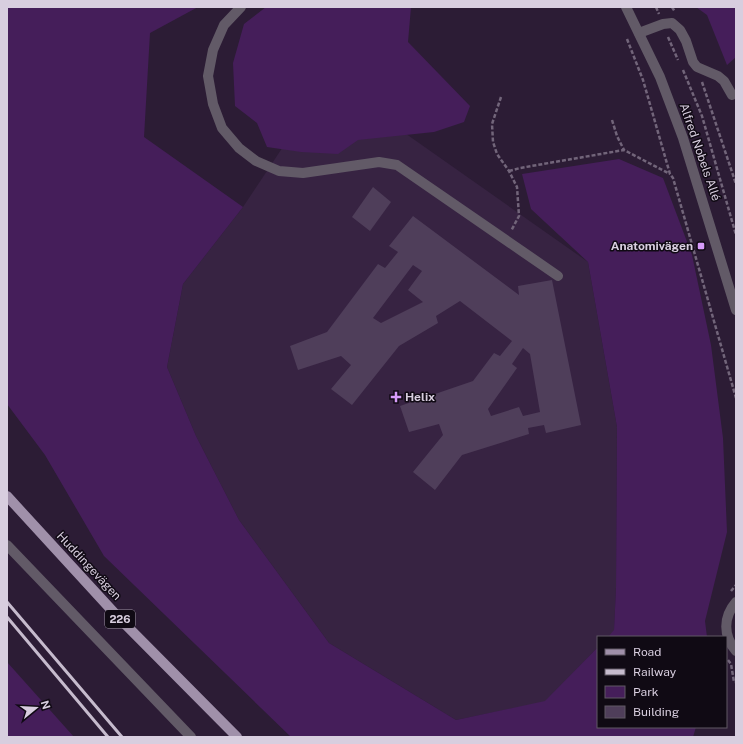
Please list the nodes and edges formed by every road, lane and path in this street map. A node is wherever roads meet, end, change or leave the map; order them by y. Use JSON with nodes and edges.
{"nodes":[{"id":1,"x":241,"y":7,"type":"edge"},
{"id":2,"x":626,"y":7,"type":"edge"},
{"id":3,"x":656,"y":7,"type":"edge"},
{"id":4,"x":663,"y":24,"type":"junction"},
{"id":5,"x":639,"y":33,"type":"junction"},
{"id":6,"x":626,"y":36,"type":"dead end"},
{"id":7,"x":697,"y":68,"type":"junction"},
{"id":8,"x":732,"y":95,"type":"dead end"},
{"id":9,"x":501,"y":97,"type":"dead end"},
{"id":10,"x":612,"y":120,"type":"dead end"},
{"id":11,"x":624,"y":150,"type":"junction"},
{"id":12,"x":509,"y":171,"type":"junction"},
{"id":13,"x":670,"y":174,"type":"junction"},
{"id":14,"x":736,"y":184,"type":"edge"},
{"id":15,"x":519,"y":216,"type":"dead end"},
{"id":16,"x":736,"y":235,"type":"edge"},
{"id":17,"x":558,"y":276,"type":"dead end"},
{"id":18,"x":736,"y":310,"type":"edge"},
{"id":19,"x":736,"y":398,"type":"edge"},
{"id":20,"x":7,"y":496,"type":"edge"},
{"id":21,"x":7,"y":545,"type":"edge"},
{"id":22,"x":736,"y":602,"type":"edge"},
{"id":23,"x":736,"y":651,"type":"edge"},
{"id":24,"x":727,"y":658,"type":"edge"},
{"id":25,"x":736,"y":682,"type":"edge"},
{"id":26,"x":235,"y":736,"type":"edge"},
{"id":27,"x":191,"y":737,"type":"edge"}],
"edges":[{"from":1,"to":17,"type":"street"},
{"from":2,"to":5,"type":"street","name":"Alfred Nobels Allé"},
{"from":3,"to":4,"type":"path"},
{"from":4,"to":5,"type":"street"},
{"from":4,"to":7,"type":"street"},
{"from":4,"to":16,"type":"path"},
{"from":5,"to":18,"type":"street","name":"Alfred Nobels Allé"},
{"from":6,"to":13,"type":"path"},
{"from":7,"to":8,"type":"street"},
{"from":7,"to":14,"type":"path"},
{"from":9,"to":12,"type":"path"},
{"from":10,"to":11,"type":"path"},
{"from":11,"to":12,"type":"path"},
{"from":11,"to":13,"type":"path"},
{"from":12,"to":15,"type":"path"},
{"from":13,"to":19,"type":"path"},
{"from":20,"to":26,"type":"main road","name":"Huddingevägen","number":"226"},
{"from":21,"to":27,"type":"street"},
{"from":22,"to":23,"type":"street"},
{"from":24,"to":25,"type":"path"}]}
